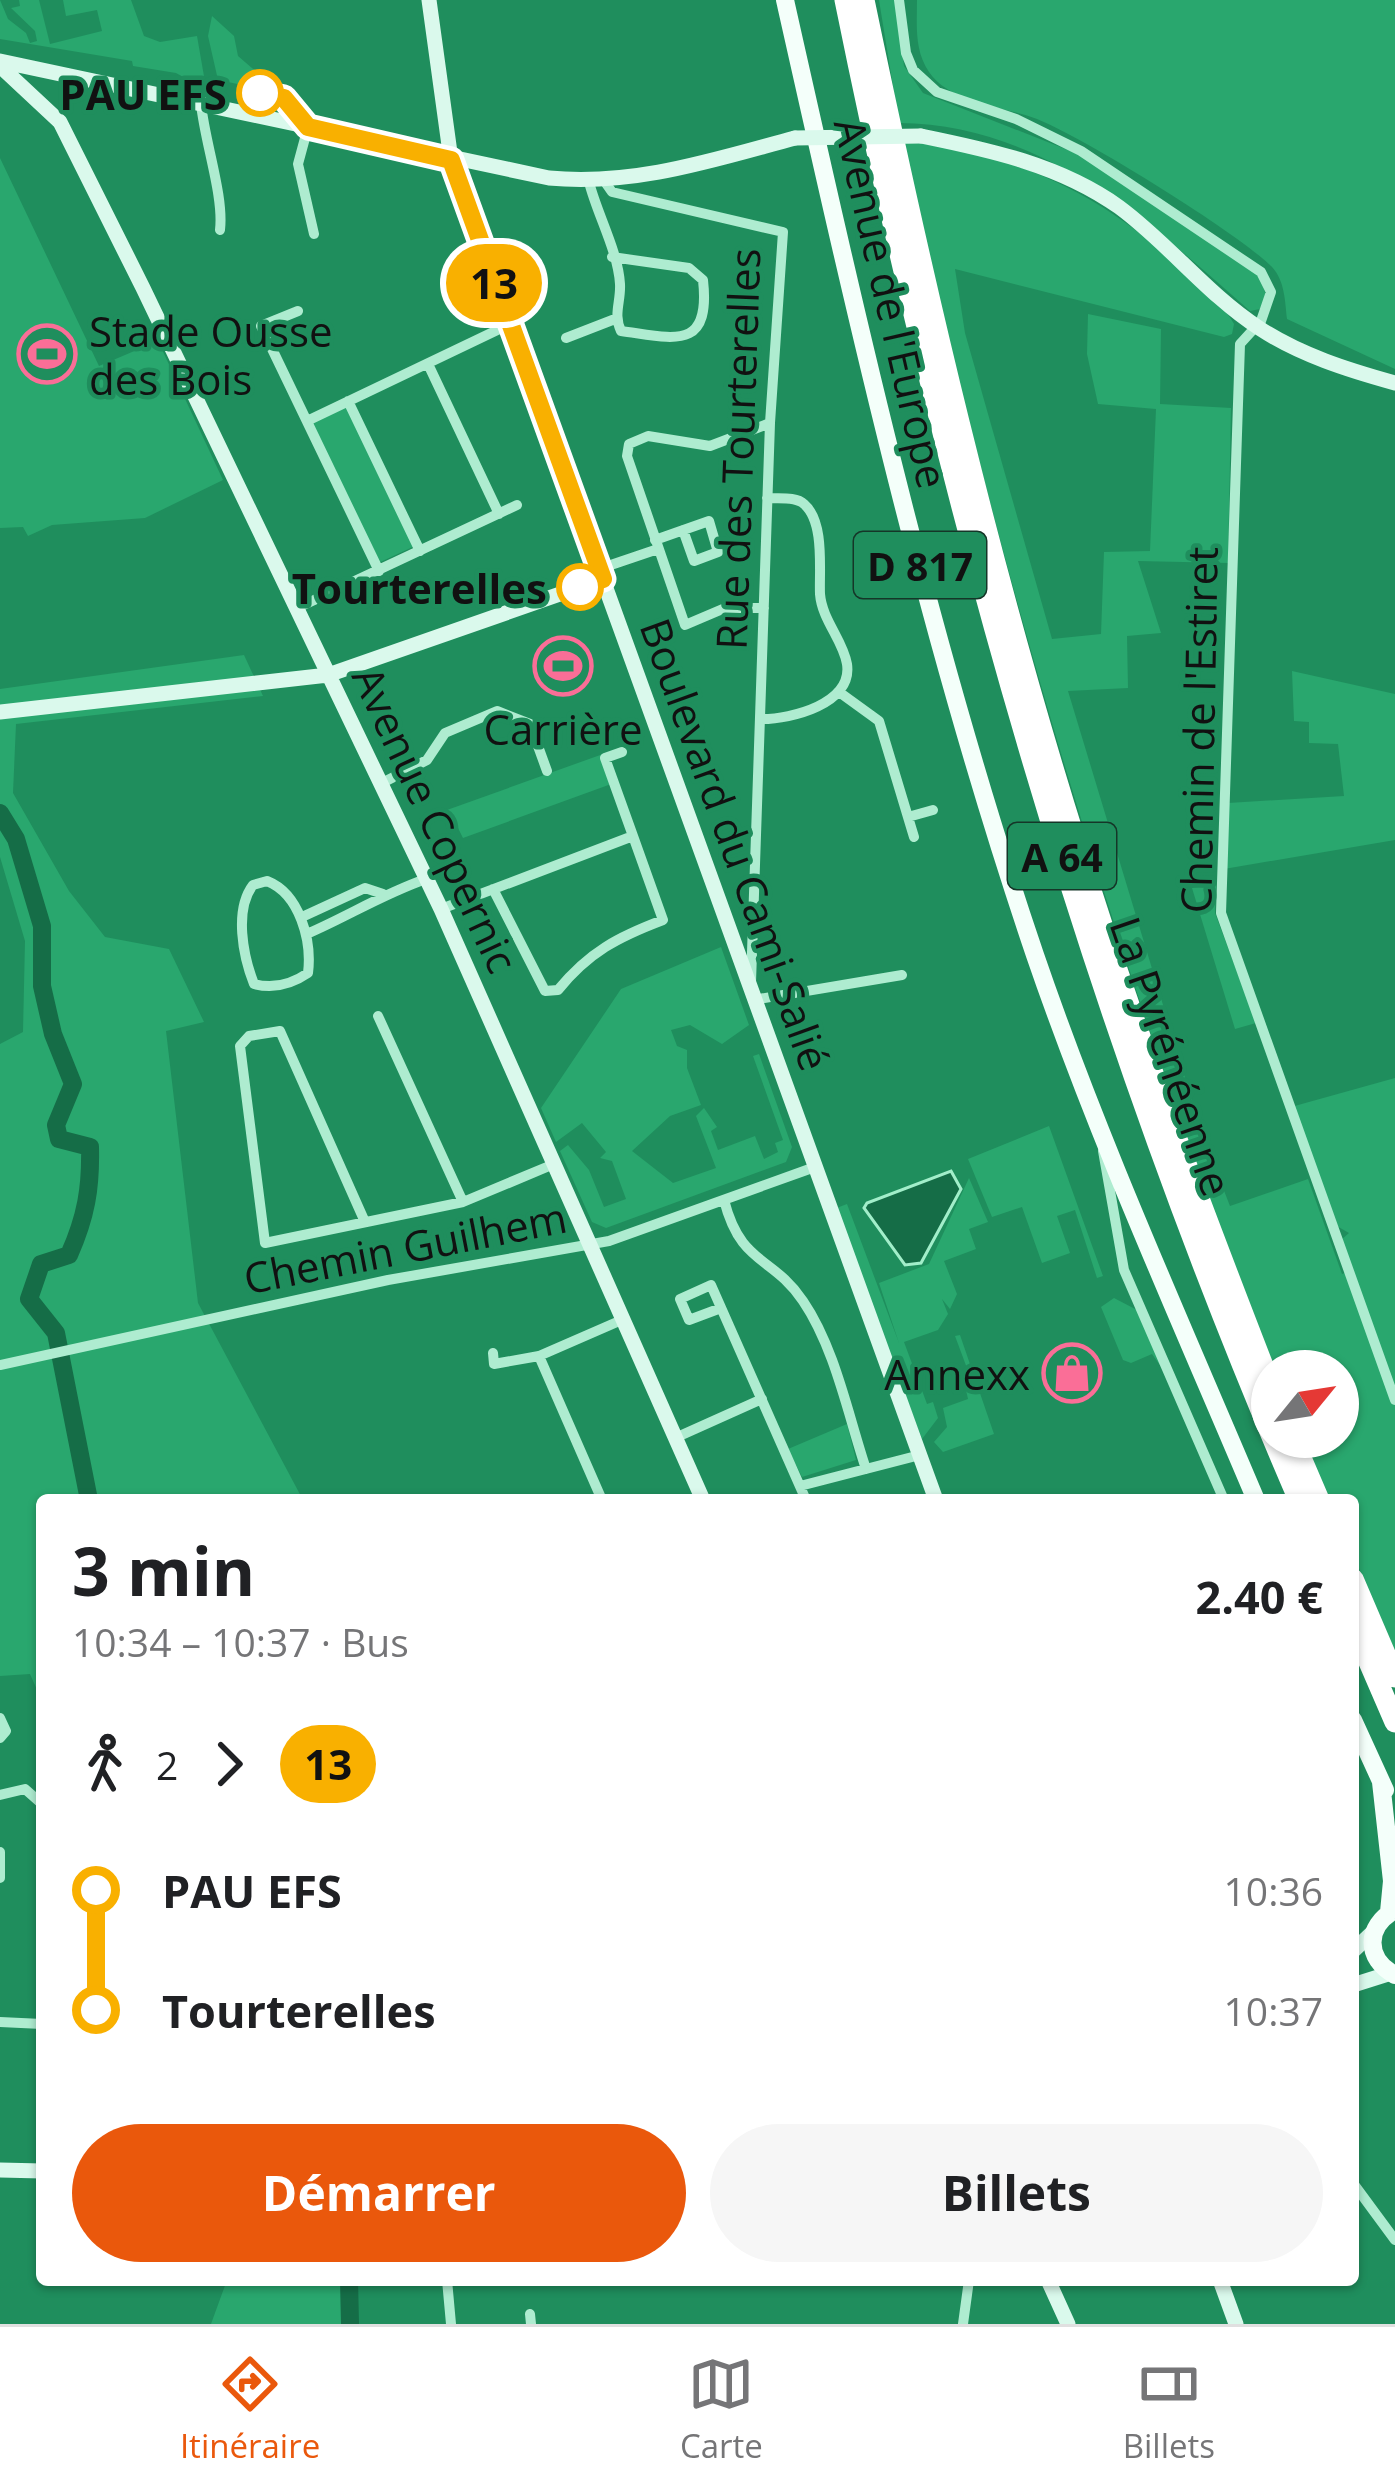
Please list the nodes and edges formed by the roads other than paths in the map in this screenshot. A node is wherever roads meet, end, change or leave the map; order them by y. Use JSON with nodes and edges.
{"nodes":[{"id":1,"x":429,"y":0,"type":"edge"},
{"id":2,"x":785,"y":0,"type":"edge"},
{"id":3,"x":845,"y":0,"type":"edge"},
{"id":4,"x":864,"y":0,"type":"edge"},
{"id":5,"x":898,"y":0,"type":"edge"},
{"id":6,"x":0,"y":64,"type":"edge"},
{"id":7,"x":201,"y":104,"type":"junction"},
{"id":8,"x":308,"y":127,"type":"junction"},
{"id":9,"x":451,"y":160,"type":"junction"},
{"id":10,"x":597,"y":182,"type":"junction"},
{"id":11,"x":220,"y":230,"type":"dead end"},
{"id":12,"x":314,"y":234,"type":"dead end"},
{"id":13,"x":612,"y":257,"type":"junction"},
{"id":14,"x":628,"y":262,"type":"junction"},
{"id":15,"x":617,"y":273,"type":"junction"},
{"id":16,"x":298,"y":311,"type":"dead end"},
{"id":17,"x":615,"y":319,"type":"junction"},
{"id":18,"x":510,"y":323,"type":"junction"},
{"id":19,"x":1257,"y":327,"type":"junction"},
{"id":20,"x":566,"y":338,"type":"dead end"},
{"id":21,"x":428,"y":364,"type":"junction"},
{"id":22,"x":1395,"y":383,"type":"edge"},
{"id":23,"x":348,"y":401,"type":"junction"},
{"id":24,"x":307,"y":421,"type":"junction"},
{"id":25,"x":770,"y":423,"type":"junction"},
{"id":26,"x":767,"y":498,"type":"junction"},
{"id":27,"x":517,"y":505,"type":"dead end"},
{"id":28,"x":499,"y":514,"type":"junction"},
{"id":29,"x":683,"y":530,"type":"dead end"},
{"id":30,"x":657,"y":545,"type":"junction"},
{"id":31,"x":420,"y":551,"type":"junction"},
{"id":32,"x":379,"y":571,"type":"junction"},
{"id":33,"x":601,"y":574,"type":"junction"},
{"id":34,"x":764,"y":608,"type":"junction"},
{"id":35,"x":296,"y":609,"type":"junction"},
{"id":36,"x":328,"y":675,"type":"junction"},
{"id":37,"x":839,"y":692,"type":"junction"},
{"id":38,"x":0,"y":712,"type":"edge"},
{"id":39,"x":762,"y":718,"type":"junction"},
{"id":40,"x":622,"y":752,"type":"dead end"},
{"id":41,"x":547,"y":771,"type":"dead end"},
{"id":42,"x":380,"y":784,"type":"junction"},
{"id":43,"x":933,"y":810,"type":"dead end"},
{"id":44,"x":908,"y":817,"type":"junction"},
{"id":45,"x":633,"y":836,"type":"junction"},
{"id":46,"x":914,"y":837,"type":"dead end"},
{"id":47,"x":426,"y":879,"type":"junction"},
{"id":48,"x":493,"y":889,"type":"junction"},
{"id":49,"x":382,"y":894,"type":"junction"},
{"id":50,"x":441,"y":909,"type":"junction"},
{"id":51,"x":302,"y":916,"type":"junction"},
{"id":52,"x":309,"y":933,"type":"junction"},
{"id":53,"x":902,"y":975,"type":"dead end"},
{"id":54,"x":752,"y":997,"type":"junction"},
{"id":55,"x":378,"y":1016,"type":"dead end"},
{"id":56,"x":1099,"y":1118,"type":"junction"},
{"id":57,"x":554,"y":1164,"type":"junction"},
{"id":58,"x":815,"y":1167,"type":"junction"},
{"id":59,"x":724,"y":1200,"type":"junction"},
{"id":60,"x":463,"y":1202,"type":"junction"},
{"id":61,"x":365,"y":1222,"type":"junction"},
{"id":62,"x":590,"y":1244,"type":"junction"},
{"id":63,"x":721,"y":1308,"type":"dead end"},
{"id":64,"x":624,"y":1318,"type":"junction"},
{"id":65,"x":1257,"y":1350,"type":"edge"},
{"id":66,"x":493,"y":1353,"type":"dead end"},
{"id":67,"x":539,"y":1356,"type":"junction"},
{"id":68,"x":0,"y":1365,"type":"edge"},
{"id":69,"x":761,"y":1399,"type":"junction"},
{"id":70,"x":1395,"y":1400,"type":"edge"},
{"id":71,"x":676,"y":1438,"type":"junction"},
{"id":72,"x":920,"y":1455,"type":"junction"},
{"id":73,"x":1301,"y":1458,"type":"edge"},
{"id":74,"x":866,"y":1469,"type":"junction"},
{"id":75,"x":800,"y":1486,"type":"junction"},
{"id":76,"x":599,"y":1494,"type":"edge"},
{"id":77,"x":700,"y":1494,"type":"edge"},
{"id":78,"x":803,"y":1494,"type":"edge"},
{"id":79,"x":934,"y":1494,"type":"edge"},
{"id":80,"x":1222,"y":1494,"type":"edge"},
{"id":81,"x":1254,"y":1494,"type":"edge"},
{"id":82,"x":1297,"y":1494,"type":"edge"},
{"id":83,"x":1316,"y":1494,"type":"edge"},
{"id":84,"x":1359,"y":1593,"type":"edge"},
{"id":85,"x":1359,"y":1639,"type":"edge"},
{"id":86,"x":1395,"y":1676,"type":"edge"},
{"id":87,"x":0,"y":1718,"type":"edge"},
{"id":88,"x":1395,"y":1722,"type":"edge"},
{"id":89,"x":1359,"y":1733,"type":"edge"},
{"id":90,"x":0,"y":1738,"type":"edge"},
{"id":91,"x":1381,"y":1782,"type":"junction"},
{"id":92,"x":0,"y":1795,"type":"edge"},
{"id":93,"x":36,"y":1799,"type":"edge"},
{"id":94,"x":1395,"y":1810,"type":"edge"},
{"id":95,"x":0,"y":1852,"type":"edge"},
{"id":96,"x":0,"y":1878,"type":"edge"},
{"id":97,"x":1392,"y":1911,"type":"edge"},
{"id":98,"x":1372,"y":1934,"type":"junction"},
{"id":99,"x":1359,"y":1946,"type":"edge"},
{"id":100,"x":1393,"y":1974,"type":"edge"},
{"id":101,"x":1359,"y":1983,"type":"edge"},
{"id":102,"x":0,"y":2022,"type":"edge"},
{"id":103,"x":36,"y":2024,"type":"edge"},
{"id":104,"x":0,"y":2170,"type":"edge"},
{"id":105,"x":36,"y":2171,"type":"edge"},
{"id":106,"x":1359,"y":2191,"type":"edge"},
{"id":107,"x":1395,"y":2240,"type":"edge"},
{"id":108,"x":448,"y":2286,"type":"edge"},
{"id":109,"x":968,"y":2286,"type":"edge"},
{"id":110,"x":1051,"y":2286,"type":"edge"},
{"id":111,"x":1222,"y":2286,"type":"edge"},
{"id":112,"x":451,"y":2324,"type":"edge"},
{"id":113,"x":963,"y":2324,"type":"edge"},
{"id":114,"x":1068,"y":2324,"type":"edge"},
{"id":115,"x":1236,"y":2324,"type":"edge"}],
"edges":[{"from":1,"to":9,"type":"street","name":"Boulevard du Cami-Salié"},
{"from":2,"to":56,"type":"main road","name":"Avenue de l'Europe","number":"D 817"},
{"from":3,"to":82,"type":"highway","name":"La Pyrénéenne","number":"A 64"},
{"from":4,"to":65,"type":"highway","name":"La Pyrénéenne","number":"A 64"},
{"from":5,"to":19,"type":"street","name":"Chemin de l'Estiret"},
{"from":6,"to":7,"type":"street"},
{"from":6,"to":35,"type":"street","name":"Avenue Copernic"},
{"from":7,"to":8,"type":"street"},
{"from":7,"to":11,"type":"street"},
{"from":8,"to":9,"type":"street"},
{"from":8,"to":12,"type":"street"},
{"from":9,"to":10,"type":"street"},
{"from":9,"to":18,"type":"street","name":"Boulevard du Cami-Salié"},
{"from":10,"to":13,"type":"street"},
{"from":10,"to":19,"type":"street","bridge":true},
{"from":10,"to":25,"type":"street","name":"Rue des Tourterelles"},
{"from":13,"to":14,"type":"street"},
{"from":13,"to":15,"type":"street"},
{"from":14,"to":15,"type":"street"},
{"from":14,"to":17,"type":"street"},
{"from":15,"to":17,"type":"street"},
{"from":16,"to":24,"type":"street"},
{"from":17,"to":20,"type":"street"},
{"from":18,"to":21,"type":"street"},
{"from":18,"to":33,"type":"street","name":"Boulevard du Cami-Salié"},
{"from":19,"to":22,"type":"street"},
{"from":19,"to":70,"type":"street","name":"Chemin de l'Estiret"},
{"from":21,"to":23,"type":"street"},
{"from":21,"to":28,"type":"street"},
{"from":23,"to":24,"type":"street"},
{"from":23,"to":31,"type":"street"},
{"from":24,"to":32,"type":"street"},
{"from":25,"to":26,"type":"street","name":"Rue des Tourterelles"},
{"from":25,"to":30,"type":"street"},
{"from":26,"to":34,"type":"street","name":"Rue des Tourterelles"},
{"from":26,"to":37,"type":"street"},
{"from":27,"to":28,"type":"street"},
{"from":28,"to":31,"type":"street"},
{"from":29,"to":30,"type":"street"},
{"from":30,"to":33,"type":"street"},
{"from":30,"to":34,"type":"street"},
{"from":31,"to":32,"type":"street"},
{"from":32,"to":35,"type":"street"},
{"from":33,"to":36,"type":"street"},
{"from":33,"to":54,"type":"street","name":"Boulevard du Cami-Salié"},
{"from":34,"to":39,"type":"street","name":"Rue des Tourterelles"},
{"from":35,"to":36,"type":"street","name":"Avenue Copernic"},
{"from":36,"to":38,"type":"street"},
{"from":36,"to":42,"type":"street","name":"Avenue Copernic"},
{"from":37,"to":39,"type":"street"},
{"from":37,"to":44,"type":"street"},
{"from":39,"to":54,"type":"street","name":"Rue des Tourterelles"},
{"from":40,"to":45,"type":"street"},
{"from":41,"to":42,"type":"street"},
{"from":42,"to":47,"type":"street","name":"Avenue Copernic"},
{"from":43,"to":44,"type":"street"},
{"from":44,"to":46,"type":"street"},
{"from":45,"to":48,"type":"street"},
{"from":45,"to":48,"type":"street"},
{"from":47,"to":49,"type":"street"},
{"from":47,"to":50,"type":"street","name":"Avenue Copernic"},
{"from":48,"to":50,"type":"street"},
{"from":49,"to":51,"type":"street"},
{"from":49,"to":52,"type":"street"},
{"from":50,"to":57,"type":"street","name":"Avenue Copernic"},
{"from":51,"to":52,"type":"street"},
{"from":51,"to":52,"type":"street"},
{"from":53,"to":54,"type":"street"},
{"from":54,"to":58,"type":"street","name":"Boulevard du Cami-Salié"},
{"from":55,"to":60,"type":"street"},
{"from":56,"to":80,"type":"street"},
{"from":56,"to":81,"type":"main road","name":"Avenue de l'Europe","number":"D 817"},
{"from":57,"to":60,"type":"street"},
{"from":57,"to":62,"type":"street","name":"Avenue Copernic"},
{"from":58,"to":59,"type":"street","name":"Chemin Guilhem"},
{"from":58,"to":72,"type":"street","name":"Boulevard du Cami-Salié"},
{"from":59,"to":62,"type":"street","name":"Chemin Guilhem"},
{"from":59,"to":74,"type":"street"},
{"from":60,"to":61,"type":"street"},
{"from":61,"to":61,"type":"street"},
{"from":62,"to":64,"type":"street","name":"Avenue Copernic"},
{"from":62,"to":68,"type":"street","name":"Chemin Guilhem"},
{"from":63,"to":69,"type":"street"},
{"from":64,"to":67,"type":"street"},
{"from":64,"to":71,"type":"street","name":"Avenue Copernic"},
{"from":66,"to":67,"type":"street"},
{"from":67,"to":76,"type":"street"},
{"from":69,"to":71,"type":"street"},
{"from":69,"to":75,"type":"street"},
{"from":71,"to":77,"type":"street","name":"Avenue Copernic"},
{"from":72,"to":74,"type":"street"},
{"from":72,"to":79,"type":"street","name":"Boulevard du Cami-Salié"},
{"from":73,"to":83,"type":"highway"},
{"from":74,"to":75,"type":"street"},
{"from":75,"to":78,"type":"street"},
{"from":84,"to":86,"type":"highway"},
{"from":85,"to":88,"type":"highway"},
{"from":87,"to":90,"type":"street"},
{"from":89,"to":91,"type":"main road"},
{"from":91,"to":94,"type":"main road"},
{"from":91,"to":97,"type":"main road"},
{"from":92,"to":93,"type":"street"},
{"from":95,"to":96,"type":"street"},
{"from":97,"to":98,"type":"main road"},
{"from":98,"to":99,"type":"street"},
{"from":98,"to":100,"type":"main road"},
{"from":100,"to":101,"type":"street"},
{"from":102,"to":103,"type":"street"},
{"from":104,"to":105,"type":"street"},
{"from":106,"to":107,"type":"street"},
{"from":108,"to":112,"type":"street"},
{"from":109,"to":113,"type":"street"},
{"from":110,"to":114,"type":"street"},
{"from":111,"to":115,"type":"street"}]}
